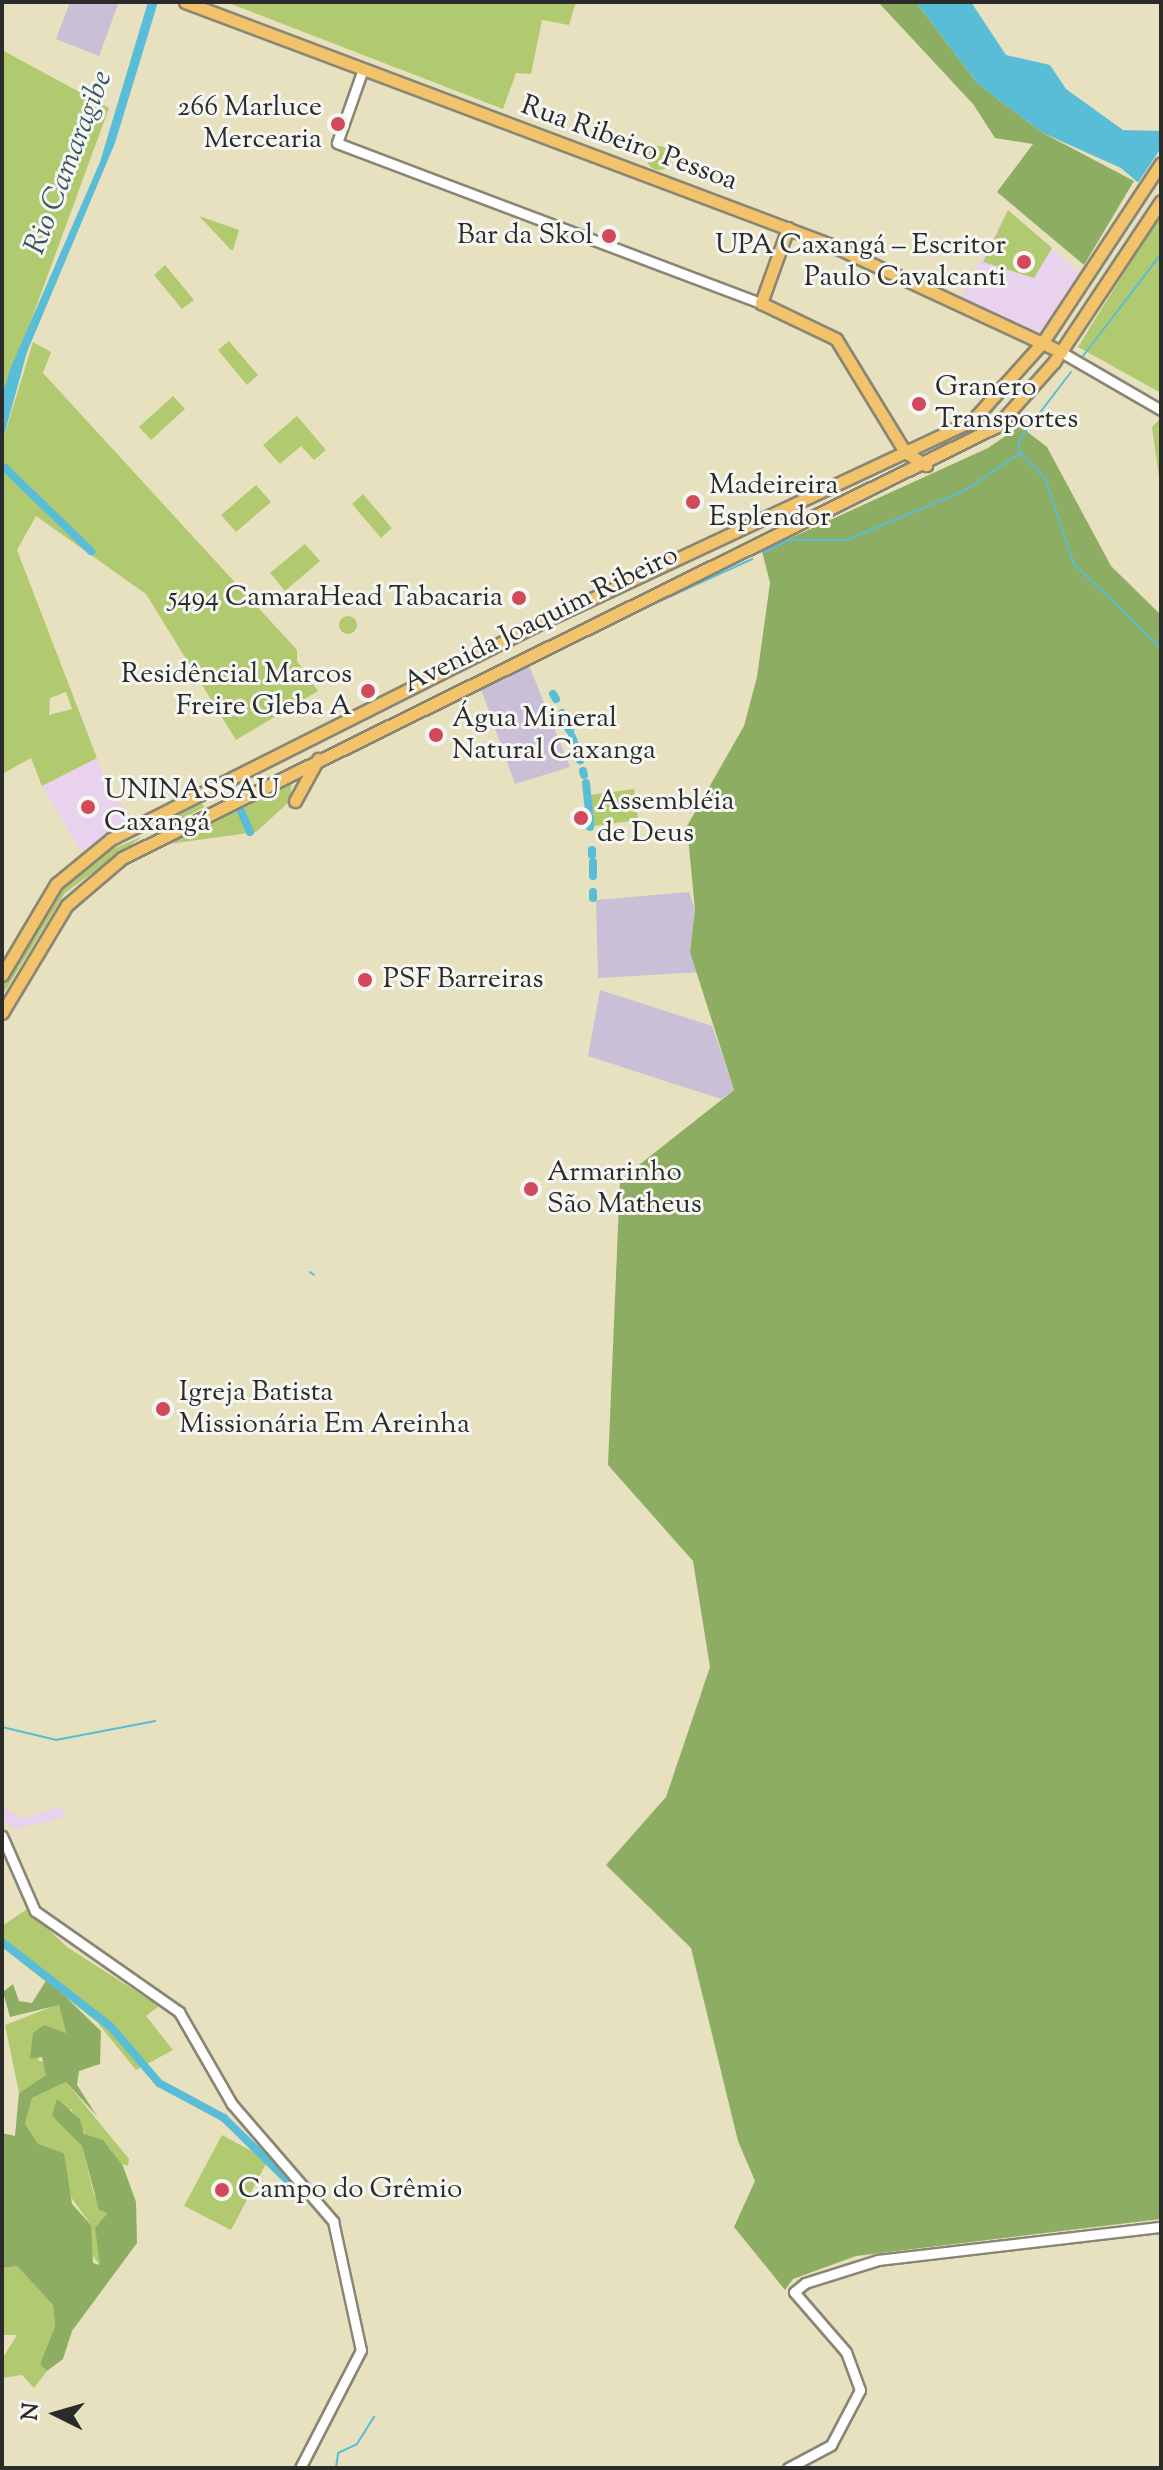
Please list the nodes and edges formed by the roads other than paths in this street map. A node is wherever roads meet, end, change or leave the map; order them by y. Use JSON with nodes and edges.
{"nodes":[{"id":1,"x":188,"y":3,"type":"edge"},
{"id":2,"x":363,"y":69,"type":"junction"},
{"id":3,"x":1161,"y":163,"type":"edge"},
{"id":4,"x":1161,"y":201,"type":"edge"},
{"id":5,"x":788,"y":228,"type":"junction"},
{"id":6,"x":761,"y":303,"type":"junction"},
{"id":7,"x":1043,"y":342,"type":"junction"},
{"id":8,"x":1061,"y":352,"type":"junction"},
{"id":9,"x":1143,"y":400,"type":"junction"},
{"id":10,"x":1161,"y":402,"type":"edge"},
{"id":11,"x":1161,"y":410,"type":"edge"},
{"id":12,"x":905,"y":452,"type":"junction"},
{"id":13,"x":926,"y":465,"type":"junction"},
{"id":14,"x":319,"y":757,"type":"junction"},
{"id":15,"x":295,"y":801,"type":"dead end"},
{"id":16,"x":2,"y":975,"type":"edge"},
{"id":17,"x":2,"y":1013,"type":"edge"},
{"id":18,"x":2,"y":1836,"type":"edge"},
{"id":19,"x":1161,"y":2227,"type":"edge"},
{"id":20,"x":300,"y":2468,"type":"edge"},
{"id":21,"x":788,"y":2468,"type":"edge"}],
"edges":[{"from":1,"to":2,"type":"main road","name":"Rua Ribeiro Pessoa"},
{"from":2,"to":5,"type":"main road","name":"Rua Ribeiro Pessoa"},
{"from":2,"to":6,"type":"street"},
{"from":3,"to":7,"type":"main road","name":"Avenida Joaquim Ribeiro"},
{"from":4,"to":8,"type":"main road","name":"Avenida Joaquim Ribeiro"},
{"from":5,"to":6,"type":"main road"},
{"from":5,"to":7,"type":"main road","name":"Rua Ribeiro Pessoa"},
{"from":6,"to":12,"type":"main road"},
{"from":7,"to":8,"type":"main road","name":"Rua Ribeiro Pessoa"},
{"from":7,"to":12,"type":"main road","name":"Avenida Joaquim Ribeiro"},
{"from":8,"to":9,"type":"street"},
{"from":8,"to":13,"type":"main road","name":"Avenida Joaquim Ribeiro"},
{"from":9,"to":10,"type":"street"},
{"from":9,"to":11,"type":"street"},
{"from":12,"to":13,"type":"main road"},
{"from":12,"to":16,"type":"main road","name":"Avenida Joaquim Ribeiro"},
{"from":13,"to":14,"type":"main road","name":"Avenida Joaquim Ribeiro"},
{"from":14,"to":15,"type":"main road"},
{"from":14,"to":17,"type":"main road","name":"Avenida Joaquim Ribeiro"},
{"from":18,"to":20,"type":"street"},
{"from":19,"to":21,"type":"street"}]}
